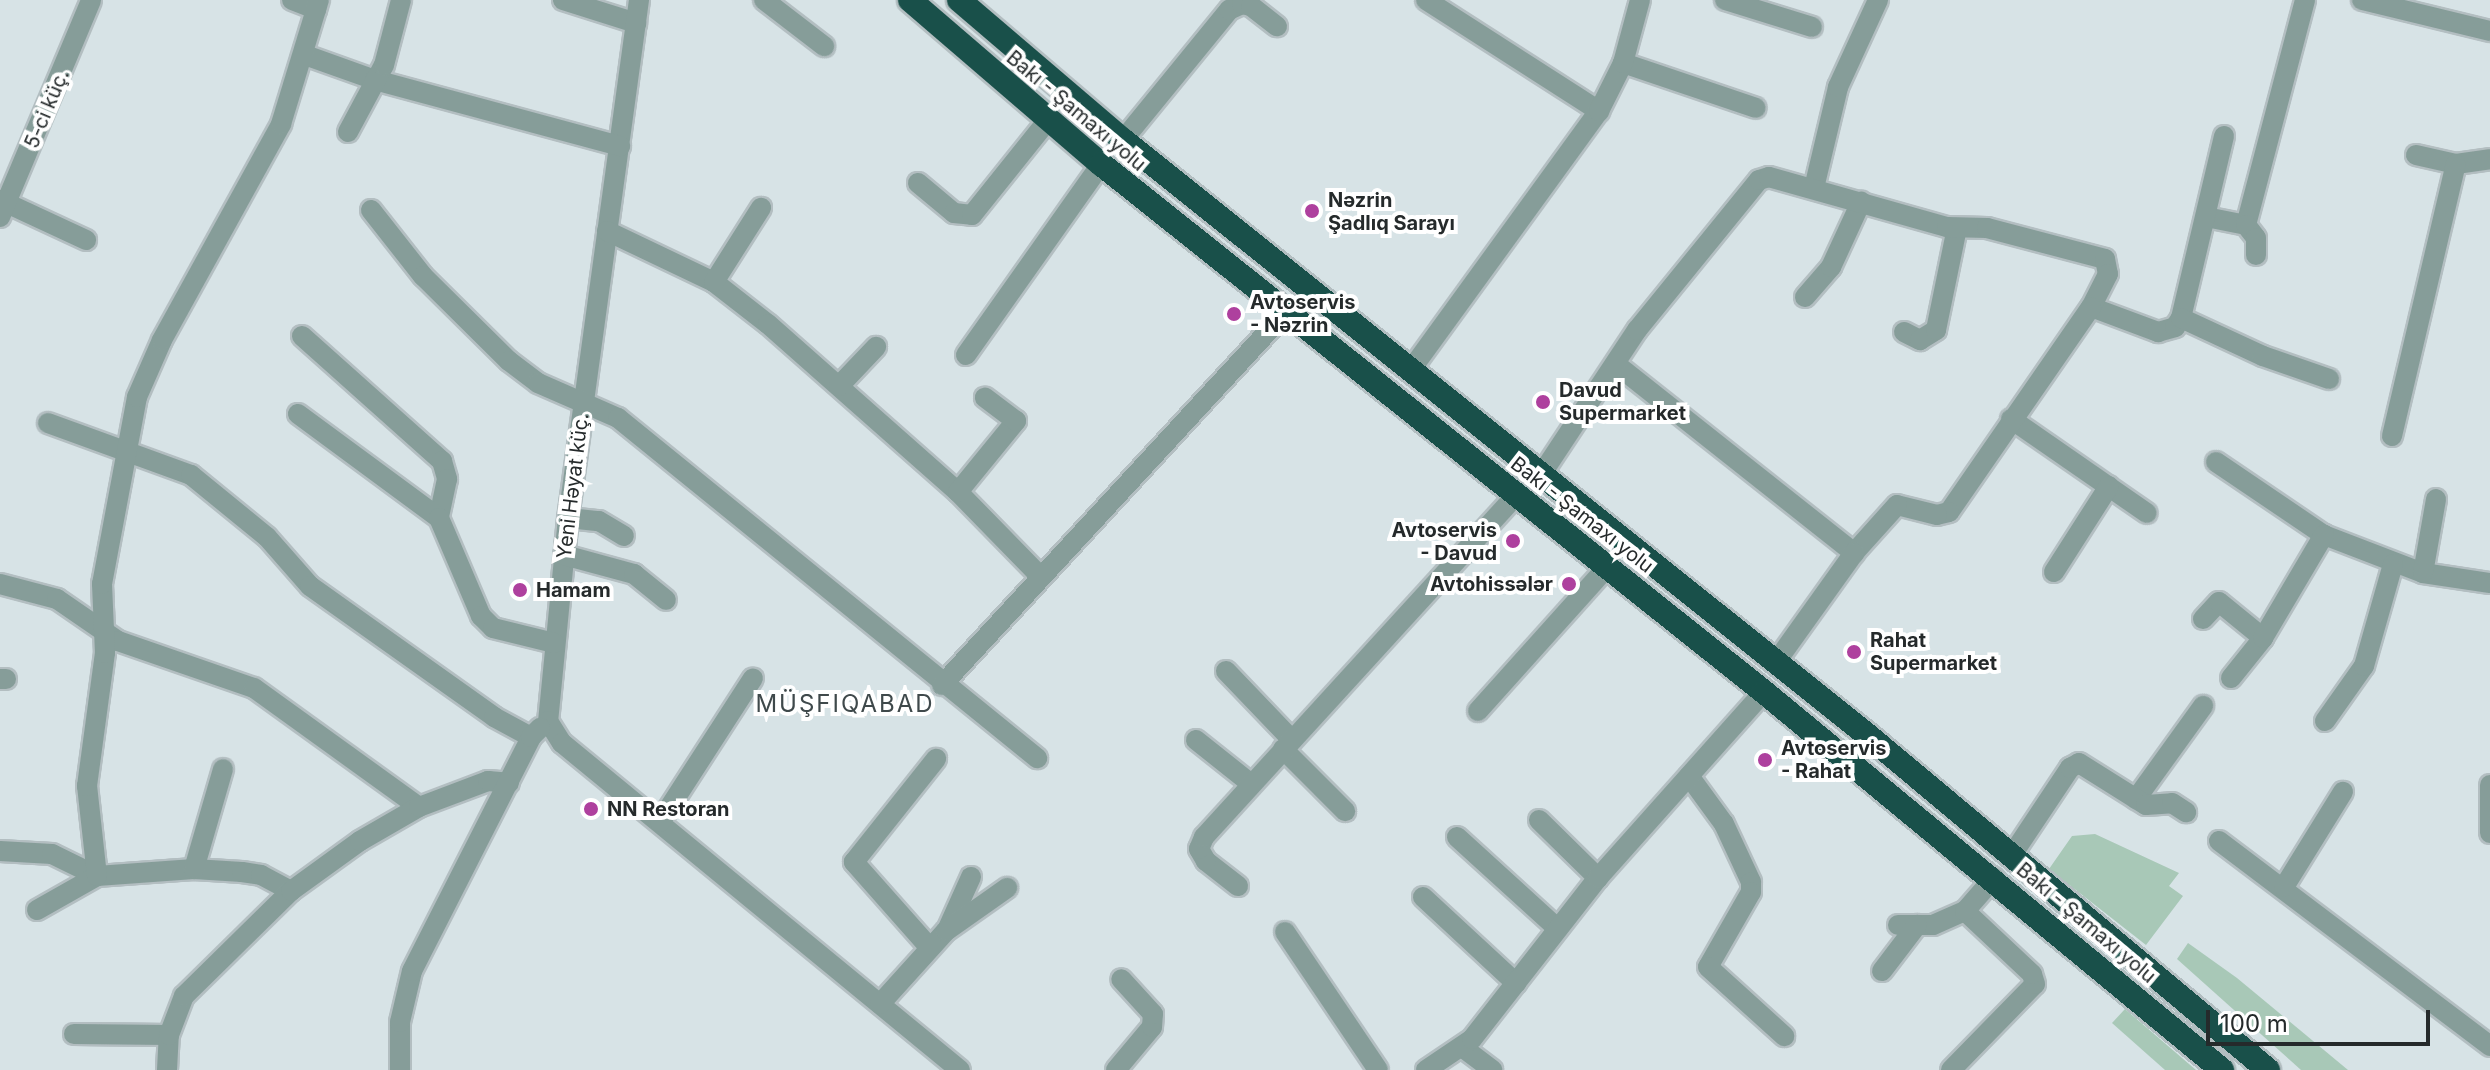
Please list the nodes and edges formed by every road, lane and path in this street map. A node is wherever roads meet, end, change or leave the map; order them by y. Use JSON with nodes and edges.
{"nodes":[{"id":1,"x":91,"y":0,"type":"edge"},
{"id":2,"x":292,"y":0,"type":"edge"},
{"id":3,"x":401,"y":0,"type":"edge"},
{"id":4,"x":563,"y":0,"type":"edge"},
{"id":5,"x":639,"y":0,"type":"edge"},
{"id":6,"x":764,"y":0,"type":"edge"},
{"id":7,"x":910,"y":0,"type":"edge"},
{"id":8,"x":959,"y":0,"type":"edge"},
{"id":9,"x":1426,"y":0,"type":"edge"},
{"id":10,"x":1618,"y":0,"type":"edge"},
{"id":11,"x":1725,"y":0,"type":"edge"},
{"id":12,"x":1878,"y":0,"type":"edge"},
{"id":13,"x":2305,"y":0,"type":"edge"},
{"id":14,"x":2362,"y":0,"type":"edge"},
{"id":15,"x":318,"y":4,"type":"edge"},
{"id":16,"x":1638,"y":5,"type":"edge"},
{"id":17,"x":1770,"y":7,"type":"edge"},
{"id":18,"x":2445,"y":9,"type":"edge"},
{"id":19,"x":636,"y":23,"type":"junction"},
{"id":20,"x":1277,"y":26,"type":"dead end"},
{"id":21,"x":1812,"y":27,"type":"dead end"},
{"id":22,"x":2490,"y":31,"type":"edge"},
{"id":23,"x":824,"y":46,"type":"dead end"},
{"id":24,"x":305,"y":55,"type":"junction"},
{"id":25,"x":1623,"y":63,"type":"junction"},
{"id":26,"x":375,"y":80,"type":"junction"},
{"id":27,"x":1756,"y":108,"type":"dead end"},
{"id":28,"x":1599,"y":111,"type":"junction"},
{"id":29,"x":1048,"y":120,"type":"junction"},
{"id":30,"x":348,"y":132,"type":"dead end"},
{"id":31,"x":2224,"y":136,"type":"dead end"},
{"id":32,"x":1123,"y":140,"type":"junction"},
{"id":33,"x":620,"y":146,"type":"junction"},
{"id":34,"x":2416,"y":155,"type":"dead end"},
{"id":35,"x":2490,"y":159,"type":"edge"},
{"id":36,"x":1101,"y":164,"type":"junction"},
{"id":37,"x":2456,"y":164,"type":"junction"},
{"id":38,"x":918,"y":183,"type":"dead end"},
{"id":39,"x":1814,"y":188,"type":"junction"},
{"id":40,"x":1861,"y":202,"type":"junction"},
{"id":41,"x":2,"y":207,"type":"edge"},
{"id":42,"x":761,"y":208,"type":"dead end"},
{"id":43,"x":371,"y":210,"type":"dead end"},
{"id":44,"x":2206,"y":217,"type":"junction"},
{"id":45,"x":2246,"y":225,"type":"junction"},
{"id":46,"x":1957,"y":228,"type":"junction"},
{"id":47,"x":607,"y":231,"type":"junction"},
{"id":48,"x":86,"y":240,"type":"dead end"},
{"id":49,"x":2256,"y":255,"type":"dead end"},
{"id":50,"x":714,"y":282,"type":"junction"},
{"id":51,"x":1805,"y":297,"type":"dead end"},
{"id":52,"x":2091,"y":307,"type":"junction"},
{"id":53,"x":1286,"y":312,"type":"junction"},
{"id":54,"x":2181,"y":318,"type":"junction"},
{"id":55,"x":1904,"y":332,"type":"dead end"},
{"id":56,"x":302,"y":336,"type":"dead end"},
{"id":57,"x":876,"y":347,"type":"dead end"},
{"id":58,"x":966,"y":355,"type":"dead end"},
{"id":59,"x":1617,"y":365,"type":"junction"},
{"id":60,"x":1410,"y":371,"type":"junction"},
{"id":61,"x":2329,"y":379,"type":"dead end"},
{"id":62,"x":839,"y":386,"type":"junction"},
{"id":63,"x":985,"y":398,"type":"dead end"},
{"id":64,"x":584,"y":401,"type":"junction"},
{"id":65,"x":298,"y":414,"type":"dead end"},
{"id":66,"x":2011,"y":419,"type":"junction"},
{"id":67,"x":48,"y":423,"type":"dead end"},
{"id":68,"x":2392,"y":436,"type":"dead end"},
{"id":69,"x":123,"y":453,"type":"junction"},
{"id":70,"x":2216,"y":462,"type":"dead end"},
{"id":71,"x":1541,"y":475,"type":"junction"},
{"id":72,"x":2109,"y":486,"type":"junction"},
{"id":73,"x":958,"y":492,"type":"junction"},
{"id":74,"x":1516,"y":495,"type":"junction"},
{"id":75,"x":2436,"y":499,"type":"dead end"},
{"id":76,"x":2147,"y":513,"type":"dead end"},
{"id":77,"x":439,"y":518,"type":"junction"},
{"id":78,"x":568,"y":518,"type":"junction"},
{"id":79,"x":2324,"y":535,"type":"junction"},
{"id":80,"x":624,"y":536,"type":"dead end"},
{"id":81,"x":1854,"y":553,"type":"junction"},
{"id":82,"x":564,"y":555,"type":"junction"},
{"id":83,"x":2393,"y":564,"type":"junction"},
{"id":84,"x":1608,"y":566,"type":"junction"},
{"id":85,"x":2054,"y":572,"type":"dead end"},
{"id":86,"x":2423,"y":573,"type":"junction"},
{"id":87,"x":1039,"y":575,"type":"junction"},
{"id":88,"x":2490,"y":583,"type":"edge"},
{"id":89,"x":0,"y":584,"type":"edge"},
{"id":90,"x":666,"y":600,"type":"dead end"},
{"id":91,"x":2203,"y":619,"type":"dead end"},
{"id":92,"x":104,"y":633,"type":"junction"},
{"id":93,"x":2263,"y":638,"type":"junction"},
{"id":94,"x":554,"y":643,"type":"junction"},
{"id":95,"x":1776,"y":662,"type":"junction"},
{"id":96,"x":1226,"y":671,"type":"dead end"},
{"id":97,"x":753,"y":678,"type":"dead end"},
{"id":98,"x":2231,"y":678,"type":"dead end"},
{"id":99,"x":942,"y":685,"type":"junction"},
{"id":100,"x":1764,"y":692,"type":"junction"},
{"id":101,"x":2203,"y":706,"type":"dead end"},
{"id":102,"x":1478,"y":711,"type":"dead end"},
{"id":103,"x":548,"y":721,"type":"junction"},
{"id":104,"x":2325,"y":721,"type":"dead end"},
{"id":105,"x":531,"y":737,"type":"junction"},
{"id":106,"x":1196,"y":740,"type":"dead end"},
{"id":107,"x":1287,"y":744,"type":"junction"},
{"id":108,"x":1037,"y":758,"type":"dead end"},
{"id":109,"x":936,"y":759,"type":"dead end"},
{"id":110,"x":223,"y":769,"type":"dead end"},
{"id":111,"x":1689,"y":776,"type":"junction"},
{"id":112,"x":509,"y":783,"type":"junction"},
{"id":113,"x":1250,"y":783,"type":"junction"},
{"id":114,"x":2490,"y":785,"type":"edge"},
{"id":115,"x":2343,"y":792,"type":"dead end"},
{"id":116,"x":2136,"y":799,"type":"junction"},
{"id":117,"x":419,"y":807,"type":"junction"},
{"id":118,"x":1345,"y":811,"type":"dead end"},
{"id":119,"x":2186,"y":812,"type":"dead end"},
{"id":120,"x":1539,"y":820,"type":"dead end"},
{"id":121,"x":660,"y":822,"type":"junction"},
{"id":122,"x":2490,"y":833,"type":"edge"},
{"id":123,"x":1457,"y":837,"type":"dead end"},
{"id":124,"x":2219,"y":841,"type":"dead end"},
{"id":125,"x":0,"y":851,"type":"edge"},
{"id":126,"x":2012,"y":855,"type":"junction"},
{"id":127,"x":194,"y":869,"type":"junction"},
{"id":128,"x":97,"y":876,"type":"junction"},
{"id":129,"x":971,"y":877,"type":"dead end"},
{"id":130,"x":1598,"y":878,"type":"junction"},
{"id":131,"x":1994,"y":878,"type":"junction"},
{"id":132,"x":1238,"y":886,"type":"dead end"},
{"id":133,"x":2284,"y":887,"type":"junction"},
{"id":134,"x":1007,"y":888,"type":"dead end"},
{"id":135,"x":291,"y":891,"type":"junction"},
{"id":136,"x":1423,"y":897,"type":"dead end"},
{"id":137,"x":37,"y":910,"type":"dead end"},
{"id":138,"x":1965,"y":911,"type":"junction"},
{"id":139,"x":1557,"y":928,"type":"junction"},
{"id":140,"x":946,"y":931,"type":"junction"},
{"id":141,"x":1285,"y":932,"type":"dead end"},
{"id":142,"x":930,"y":948,"type":"junction"},
{"id":143,"x":1882,"y":971,"type":"dead end"},
{"id":144,"x":1121,"y":979,"type":"dead end"},
{"id":145,"x":1516,"y":983,"type":"junction"},
{"id":146,"x":880,"y":1004,"type":"junction"},
{"id":147,"x":74,"y":1034,"type":"dead end"},
{"id":148,"x":169,"y":1035,"type":"junction"},
{"id":149,"x":1784,"y":1036,"type":"dead end"},
{"id":150,"x":2490,"y":1046,"type":"edge"},
{"id":151,"x":1462,"y":1047,"type":"junction"},
{"id":152,"x":1435,"y":1068,"type":"edge"},
{"id":153,"x":167,"y":1070,"type":"edge"},
{"id":154,"x":400,"y":1070,"type":"edge"},
{"id":155,"x":960,"y":1070,"type":"edge"},
{"id":156,"x":1116,"y":1070,"type":"edge"},
{"id":157,"x":1378,"y":1070,"type":"edge"},
{"id":158,"x":1492,"y":1070,"type":"edge"},
{"id":159,"x":1951,"y":1070,"type":"edge"},
{"id":160,"x":2222,"y":1070,"type":"edge"},
{"id":161,"x":2268,"y":1070,"type":"edge"}],
"edges":[{"from":1,"to":41,"type":"street","name":"5-ci küç."},
{"from":2,"to":15,"type":"street"},
{"from":3,"to":26,"type":"street"},
{"from":4,"to":19,"type":"street"},
{"from":5,"to":19,"type":"street","name":"Yeni Həyat küç."},
{"from":6,"to":23,"type":"street"},
{"from":7,"to":29,"type":"highway","name":"Bakı - Şamaxı yolu"},
{"from":8,"to":32,"type":"highway","name":"Bakı - Şamaxı yolu"},
{"from":9,"to":28,"type":"street"},
{"from":10,"to":16,"type":"street"},
{"from":11,"to":17,"type":"street"},
{"from":12,"to":39,"type":"street"},
{"from":13,"to":45,"type":"street"},
{"from":14,"to":18,"type":"street"},
{"from":15,"to":24,"type":"street"},
{"from":16,"to":25,"type":"street"},
{"from":17,"to":21,"type":"street"},
{"from":18,"to":22,"type":"street"},
{"from":19,"to":33,"type":"street","name":"Yeni Həyat küç."},
{"from":20,"to":32,"type":"street"},
{"from":24,"to":26,"type":"street"},
{"from":24,"to":69,"type":"street"},
{"from":25,"to":27,"type":"street"},
{"from":25,"to":28,"type":"street"},
{"from":26,"to":30,"type":"street"},
{"from":26,"to":33,"type":"street"},
{"from":28,"to":60,"type":"street"},
{"from":29,"to":36,"type":"highway","name":"Bakı - Şamaxı yolu"},
{"from":29,"to":38,"type":"street"},
{"from":31,"to":44,"type":"street"},
{"from":32,"to":60,"type":"highway","name":"Bakı - Şamaxı yolu"},
{"from":33,"to":47,"type":"street","name":"Yeni Həyat küç."},
{"from":34,"to":37,"type":"street"},
{"from":35,"to":37,"type":"street"},
{"from":36,"to":53,"type":"highway","name":"Bakı - Şamaxı yolu"},
{"from":36,"to":58,"type":"street"},
{"from":37,"to":68,"type":"street"},
{"from":39,"to":40,"type":"street"},
{"from":39,"to":59,"type":"street"},
{"from":40,"to":46,"type":"street"},
{"from":40,"to":51,"type":"street"},
{"from":41,"to":48,"type":"street"},
{"from":42,"to":50,"type":"street"},
{"from":43,"to":64,"type":"street"},
{"from":44,"to":45,"type":"street"},
{"from":44,"to":54,"type":"street"},
{"from":45,"to":49,"type":"street"},
{"from":46,"to":52,"type":"street"},
{"from":46,"to":55,"type":"street"},
{"from":47,"to":50,"type":"street"},
{"from":47,"to":64,"type":"street","name":"Yeni Həyat küç."},
{"from":50,"to":62,"type":"street"},
{"from":52,"to":54,"type":"street"},
{"from":52,"to":66,"type":"street"},
{"from":53,"to":74,"type":"highway","name":"Bakı - Şamaxı yolu"},
{"from":53,"to":87,"type":"street"},
{"from":54,"to":61,"type":"street"},
{"from":56,"to":77,"type":"street"},
{"from":57,"to":62,"type":"street"},
{"from":59,"to":71,"type":"street"},
{"from":59,"to":81,"type":"street"},
{"from":60,"to":71,"type":"highway","name":"Bakı - Şamaxı yolu"},
{"from":62,"to":73,"type":"street"},
{"from":63,"to":73,"type":"street"},
{"from":64,"to":78,"type":"street","name":"Yeni Həyat küç."},
{"from":64,"to":99,"type":"street"},
{"from":65,"to":77,"type":"street"},
{"from":66,"to":72,"type":"street"},
{"from":66,"to":81,"type":"street"},
{"from":67,"to":69,"type":"street"},
{"from":69,"to":92,"type":"street"},
{"from":69,"to":105,"type":"street"},
{"from":70,"to":79,"type":"street"},
{"from":71,"to":95,"type":"highway","name":"Bakı - Şamaxı yolu"},
{"from":72,"to":76,"type":"street"},
{"from":72,"to":85,"type":"street"},
{"from":73,"to":87,"type":"street"},
{"from":74,"to":84,"type":"highway","name":"Bakı - Şamaxı yolu"},
{"from":74,"to":107,"type":"street"},
{"from":75,"to":86,"type":"street"},
{"from":77,"to":94,"type":"street"},
{"from":78,"to":80,"type":"street"},
{"from":78,"to":82,"type":"street","name":"Yeni Həyat küç."},
{"from":79,"to":83,"type":"street"},
{"from":79,"to":93,"type":"street"},
{"from":81,"to":95,"type":"street"},
{"from":82,"to":90,"type":"street"},
{"from":82,"to":94,"type":"street","name":"Yeni Həyat küç."},
{"from":83,"to":86,"type":"street"},
{"from":83,"to":104,"type":"street"},
{"from":84,"to":100,"type":"highway","name":"Bakı - Şamaxı yolu"},
{"from":84,"to":102,"type":"street"},
{"from":86,"to":88,"type":"street"},
{"from":87,"to":99,"type":"street"},
{"from":89,"to":92,"type":"street"},
{"from":91,"to":93,"type":"street"},
{"from":92,"to":117,"type":"street"},
{"from":92,"to":128,"type":"street"},
{"from":93,"to":98,"type":"street"},
{"from":94,"to":103,"type":"street","name":"Yeni Həyat küç."},
{"from":95,"to":126,"type":"highway","name":"Bakı - Şamaxı yolu"},
{"from":96,"to":107,"type":"street"},
{"from":97,"to":121,"type":"street"},
{"from":99,"to":108,"type":"street"},
{"from":100,"to":111,"type":"street"},
{"from":100,"to":131,"type":"highway","name":"Bakı - Şamaxı yolu"},
{"from":101,"to":116,"type":"street"},
{"from":103,"to":105,"type":"street"},
{"from":103,"to":121,"type":"street"},
{"from":105,"to":112,"type":"street"},
{"from":106,"to":113,"type":"street"},
{"from":107,"to":113,"type":"street"},
{"from":107,"to":118,"type":"street"},
{"from":109,"to":142,"type":"street"},
{"from":110,"to":127,"type":"street"},
{"from":111,"to":130,"type":"street"},
{"from":111,"to":149,"type":"street"},
{"from":112,"to":117,"type":"street"},
{"from":112,"to":154,"type":"street"},
{"from":113,"to":132,"type":"street"},
{"from":114,"to":122,"type":"street"},
{"from":115,"to":133,"type":"street"},
{"from":116,"to":119,"type":"street"},
{"from":116,"to":126,"type":"street"},
{"from":117,"to":135,"type":"street"},
{"from":120,"to":130,"type":"street"},
{"from":121,"to":146,"type":"street"},
{"from":123,"to":139,"type":"street"},
{"from":124,"to":133,"type":"street"},
{"from":125,"to":128,"type":"street"},
{"from":126,"to":161,"type":"highway","name":"Bakı - Şamaxı yolu"},
{"from":127,"to":128,"type":"street"},
{"from":127,"to":135,"type":"street"},
{"from":128,"to":137,"type":"street"},
{"from":129,"to":140,"type":"street"},
{"from":130,"to":139,"type":"street"},
{"from":131,"to":138,"type":"street"},
{"from":131,"to":160,"type":"highway","name":"Bakı - Şamaxı yolu"},
{"from":133,"to":150,"type":"street"},
{"from":134,"to":140,"type":"street"},
{"from":135,"to":148,"type":"street"},
{"from":136,"to":145,"type":"street"},
{"from":138,"to":143,"type":"street"},
{"from":138,"to":159,"type":"street"},
{"from":139,"to":145,"type":"street"},
{"from":140,"to":142,"type":"street"},
{"from":141,"to":157,"type":"street"},
{"from":142,"to":146,"type":"street"},
{"from":144,"to":156,"type":"street"},
{"from":145,"to":151,"type":"street"},
{"from":146,"to":155,"type":"street"},
{"from":147,"to":148,"type":"street"},
{"from":148,"to":153,"type":"street"},
{"from":151,"to":152,"type":"street"},
{"from":151,"to":158,"type":"street"}]}
